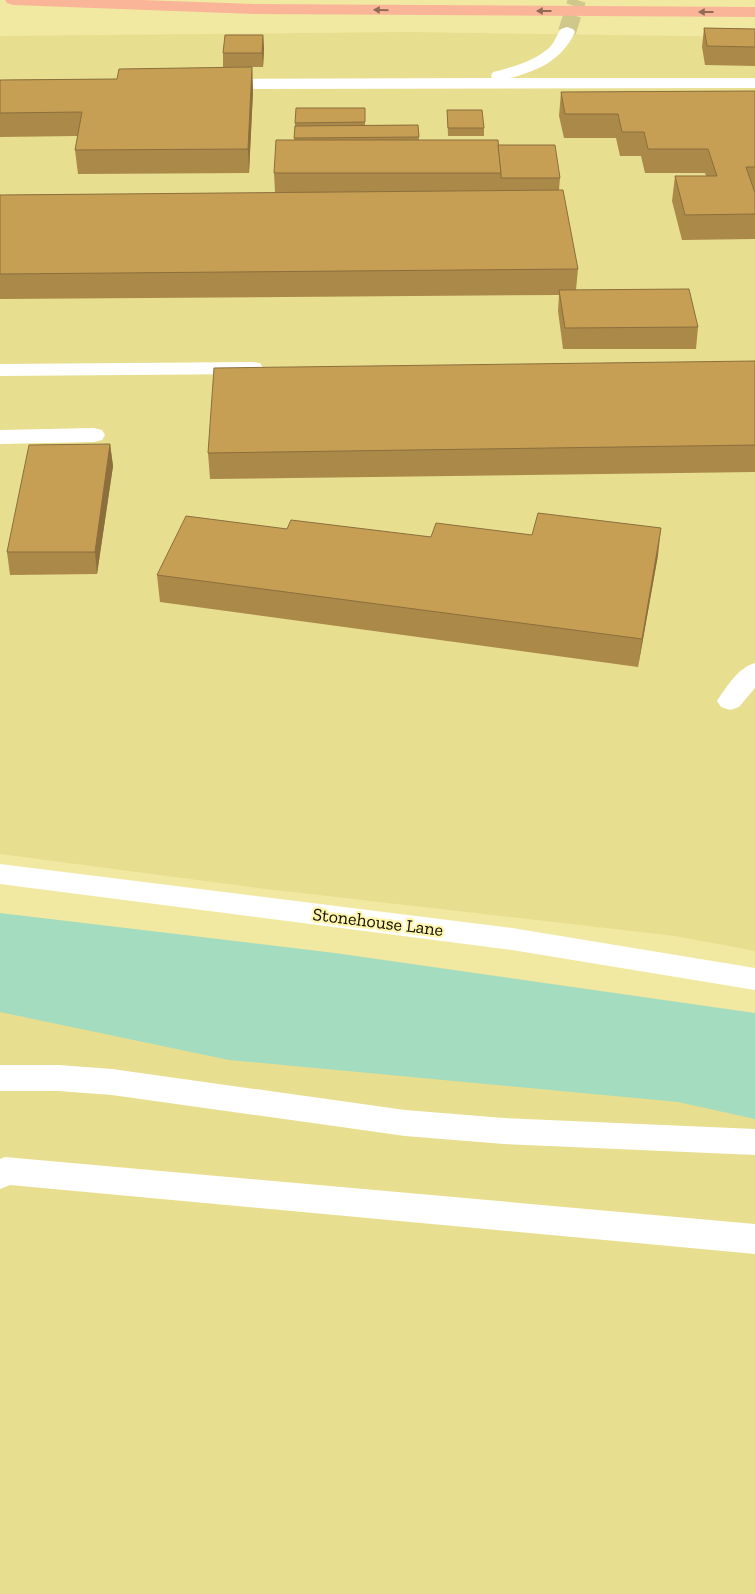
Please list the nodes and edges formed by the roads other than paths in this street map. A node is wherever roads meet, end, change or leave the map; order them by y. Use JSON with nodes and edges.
{"nodes":[{"id":1,"x":13,"y":0,"type":"edge"},
{"id":2,"x":755,"y":12,"type":"edge"},
{"id":3,"x":567,"y":32,"type":"tunnel mouth"},
{"id":4,"x":755,"y":83,"type":"edge"},
{"id":5,"x":199,"y":84,"type":"edge"},
{"id":6,"x":408,"y":84,"type":"junction"},
{"id":7,"x":276,"y":368,"type":"edge"},
{"id":8,"x":0,"y":370,"type":"edge"},
{"id":9,"x":94,"y":435,"type":"dead end"},
{"id":10,"x":0,"y":437,"type":"edge"},
{"id":11,"x":755,"y":671,"type":"edge"},
{"id":12,"x":730,"y":701,"type":"dead end"},
{"id":13,"x":0,"y":874,"type":"edge"},
{"id":14,"x":755,"y":979,"type":"edge"},
{"id":15,"x":0,"y":1078,"type":"edge"},
{"id":16,"x":755,"y":1142,"type":"edge"},
{"id":17,"x":0,"y":1175,"type":"edge"},
{"id":18,"x":755,"y":1239,"type":"edge"}],
"edges":[{"from":2,"to":1,"type":"highway","one_way":true},
{"from":3,"to":6,"type":"street"},
{"from":4,"to":6,"type":"street"},
{"from":5,"to":6,"type":"street"},
{"from":7,"to":8,"type":"street"},
{"from":9,"to":10,"type":"street"},
{"from":11,"to":12,"type":"street"},
{"from":13,"to":14,"type":"street","name":"Stonehouse Lane"},
{"from":15,"to":16,"type":"street"},
{"from":17,"to":18,"type":"street"}]}
